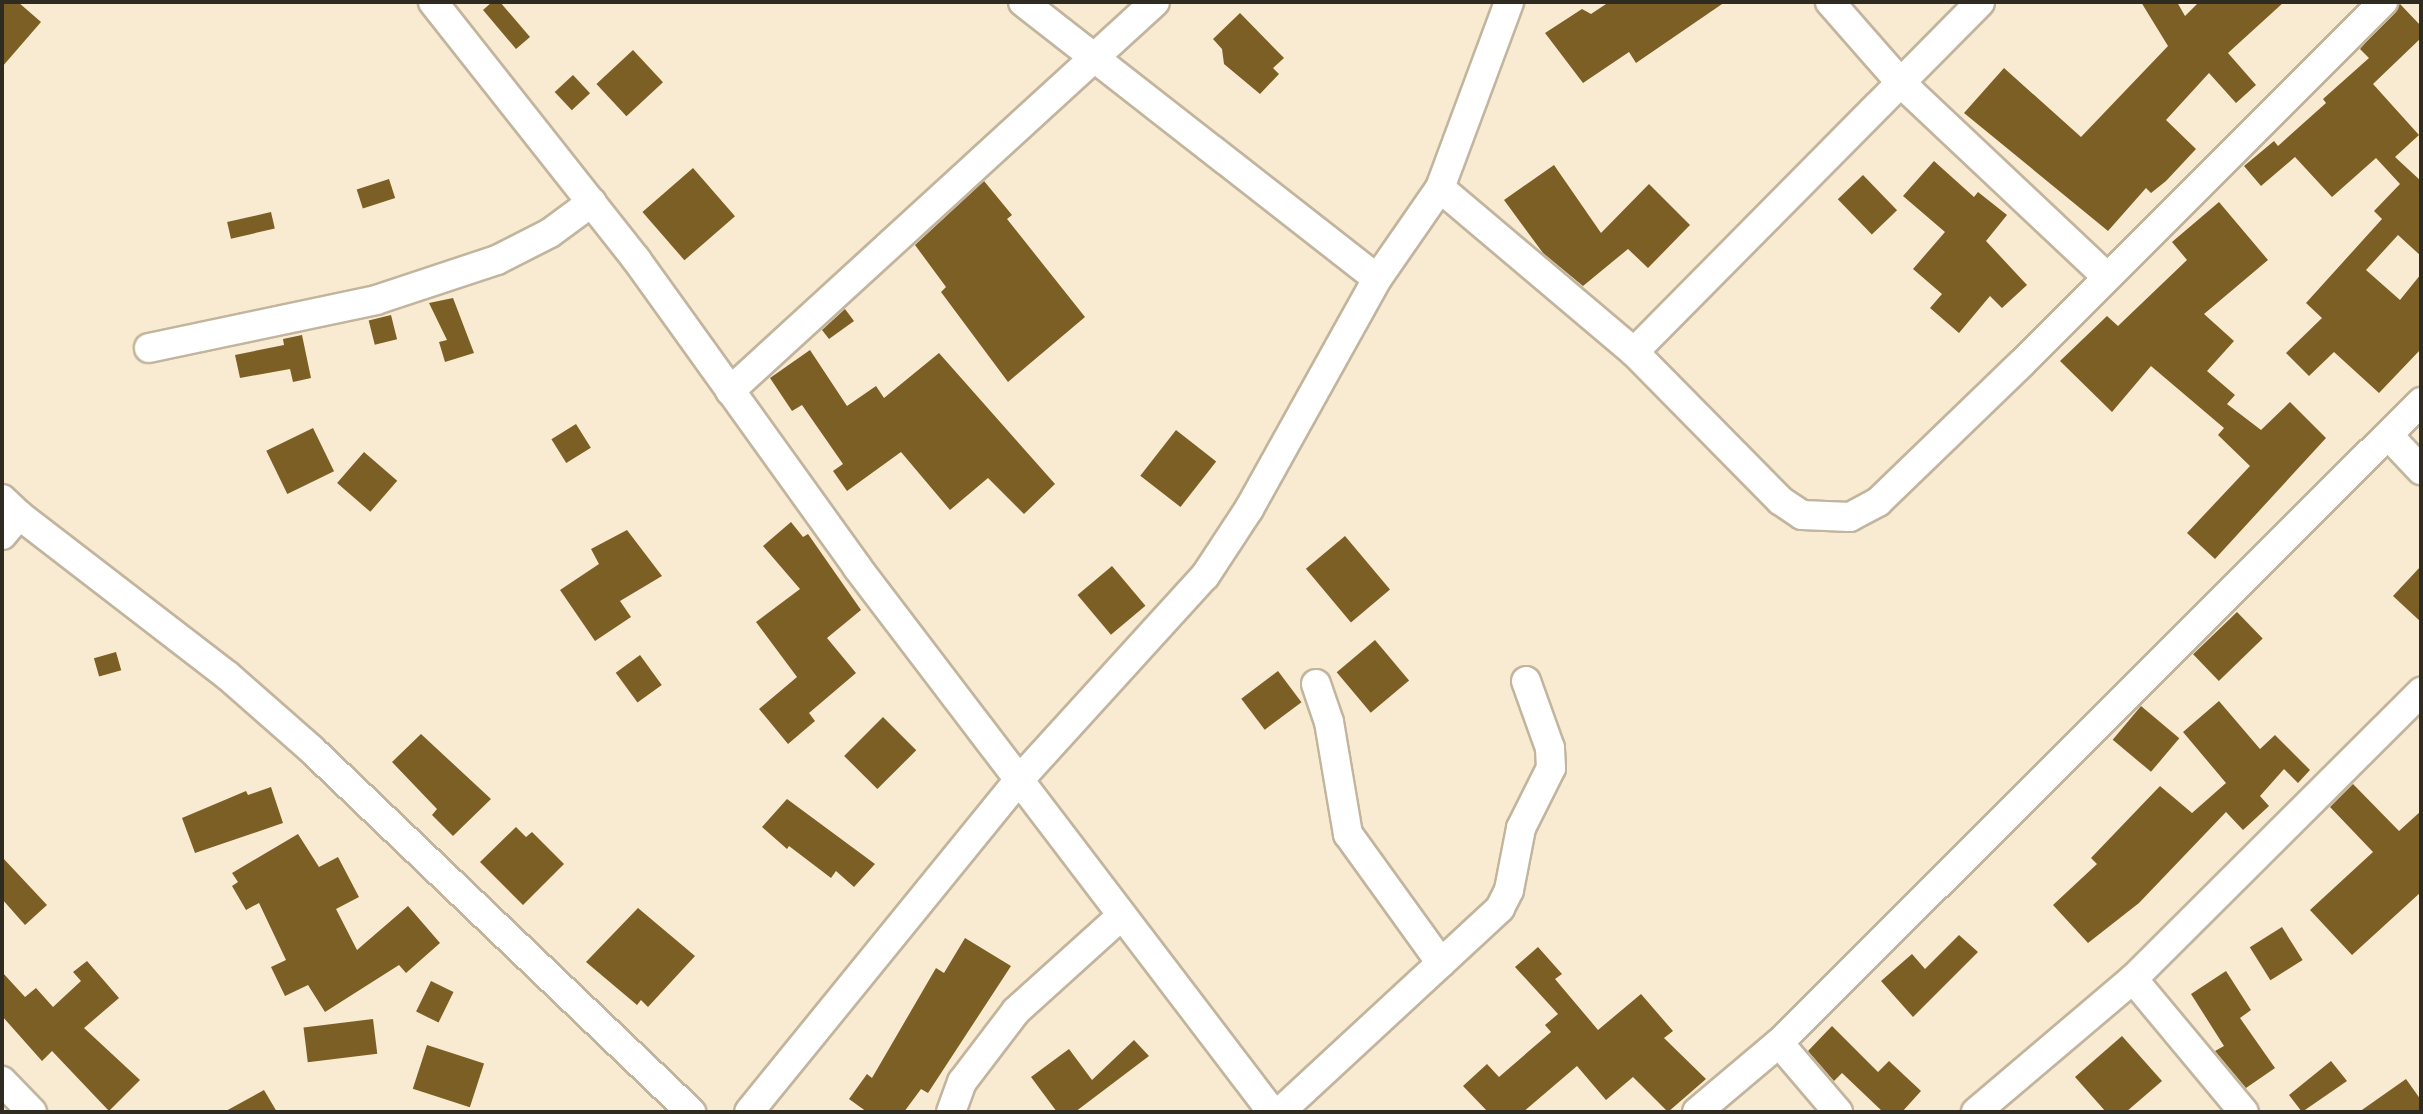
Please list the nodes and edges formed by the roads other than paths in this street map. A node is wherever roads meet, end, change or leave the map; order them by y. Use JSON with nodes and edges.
{"nodes":[{"id":1,"x":433,"y":2,"type":"edge"},
{"id":2,"x":1023,"y":2,"type":"edge"},
{"id":3,"x":1155,"y":2,"type":"edge"},
{"id":4,"x":1509,"y":2,"type":"edge"},
{"id":5,"x":1830,"y":2,"type":"edge"},
{"id":6,"x":1980,"y":2,"type":"edge"},
{"id":7,"x":2383,"y":2,"type":"edge"},
{"id":8,"x":1091,"y":58,"type":"junction"},
{"id":9,"x":1901,"y":83,"type":"junction"},
{"id":10,"x":1440,"y":188,"type":"junction"},
{"id":11,"x":592,"y":202,"type":"junction"},
{"id":12,"x":2106,"y":276,"type":"junction"},
{"id":13,"x":1377,"y":279,"type":"junction"},
{"id":14,"x":149,"y":348,"type":"dead end"},
{"id":15,"x":1634,"y":352,"type":"junction"},
{"id":16,"x":730,"y":391,"type":"junction"},
{"id":17,"x":2421,"y":402,"type":"edge"},
{"id":18,"x":2389,"y":436,"type":"junction"},
{"id":19,"x":2421,"y":470,"type":"edge"},
{"id":20,"x":8,"y":516,"type":"edge"},
{"id":21,"x":1526,"y":681,"type":"dead end"},
{"id":22,"x":1316,"y":684,"type":"dead end"},
{"id":23,"x":2421,"y":692,"type":"edge"},
{"id":24,"x":1020,"y":779,"type":"junction"},
{"id":25,"x":1119,"y":918,"type":"junction"},
{"id":26,"x":1441,"y":963,"type":"junction"},
{"id":27,"x":2133,"y":979,"type":"junction"},
{"id":28,"x":1779,"y":1043,"type":"junction"},
{"id":29,"x":2,"y":1081,"type":"edge"},
{"id":30,"x":2237,"y":1110,"type":"edge"},
{"id":31,"x":32,"y":1112,"type":"edge"},
{"id":32,"x":691,"y":1112,"type":"edge"},
{"id":33,"x":749,"y":1112,"type":"edge"},
{"id":34,"x":951,"y":1112,"type":"edge"},
{"id":35,"x":1272,"y":1112,"type":"edge"},
{"id":36,"x":1280,"y":1112,"type":"edge"},
{"id":37,"x":1697,"y":1112,"type":"edge"},
{"id":38,"x":1838,"y":1112,"type":"edge"},
{"id":39,"x":1976,"y":1112,"type":"edge"}],
"edges":[{"from":1,"to":11,"type":"street"},
{"from":2,"to":8,"type":"street"},
{"from":3,"to":8,"type":"street"},
{"from":4,"to":10,"type":"street"},
{"from":5,"to":9,"type":"street"},
{"from":6,"to":9,"type":"street"},
{"from":7,"to":12,"type":"street"},
{"from":8,"to":13,"type":"street"},
{"from":8,"to":16,"type":"street"},
{"from":9,"to":12,"type":"street"},
{"from":9,"to":15,"type":"street"},
{"from":10,"to":13,"type":"street"},
{"from":10,"to":15,"type":"street"},
{"from":11,"to":14,"type":"street"},
{"from":11,"to":16,"type":"street"},
{"from":12,"to":15,"type":"street"},
{"from":13,"to":24,"type":"street"},
{"from":16,"to":24,"type":"street"},
{"from":17,"to":18,"type":"street"},
{"from":18,"to":19,"type":"street"},
{"from":18,"to":28,"type":"street"},
{"from":20,"to":32,"type":"street"},
{"from":21,"to":26,"type":"street"},
{"from":22,"to":26,"type":"street"},
{"from":23,"to":27,"type":"street"},
{"from":24,"to":25,"type":"street"},
{"from":24,"to":33,"type":"street"},
{"from":25,"to":34,"type":"street"},
{"from":25,"to":35,"type":"street"},
{"from":26,"to":36,"type":"street"},
{"from":27,"to":30,"type":"street"},
{"from":27,"to":39,"type":"street"},
{"from":28,"to":37,"type":"street"},
{"from":28,"to":38,"type":"street"},
{"from":29,"to":31,"type":"street"}]}
